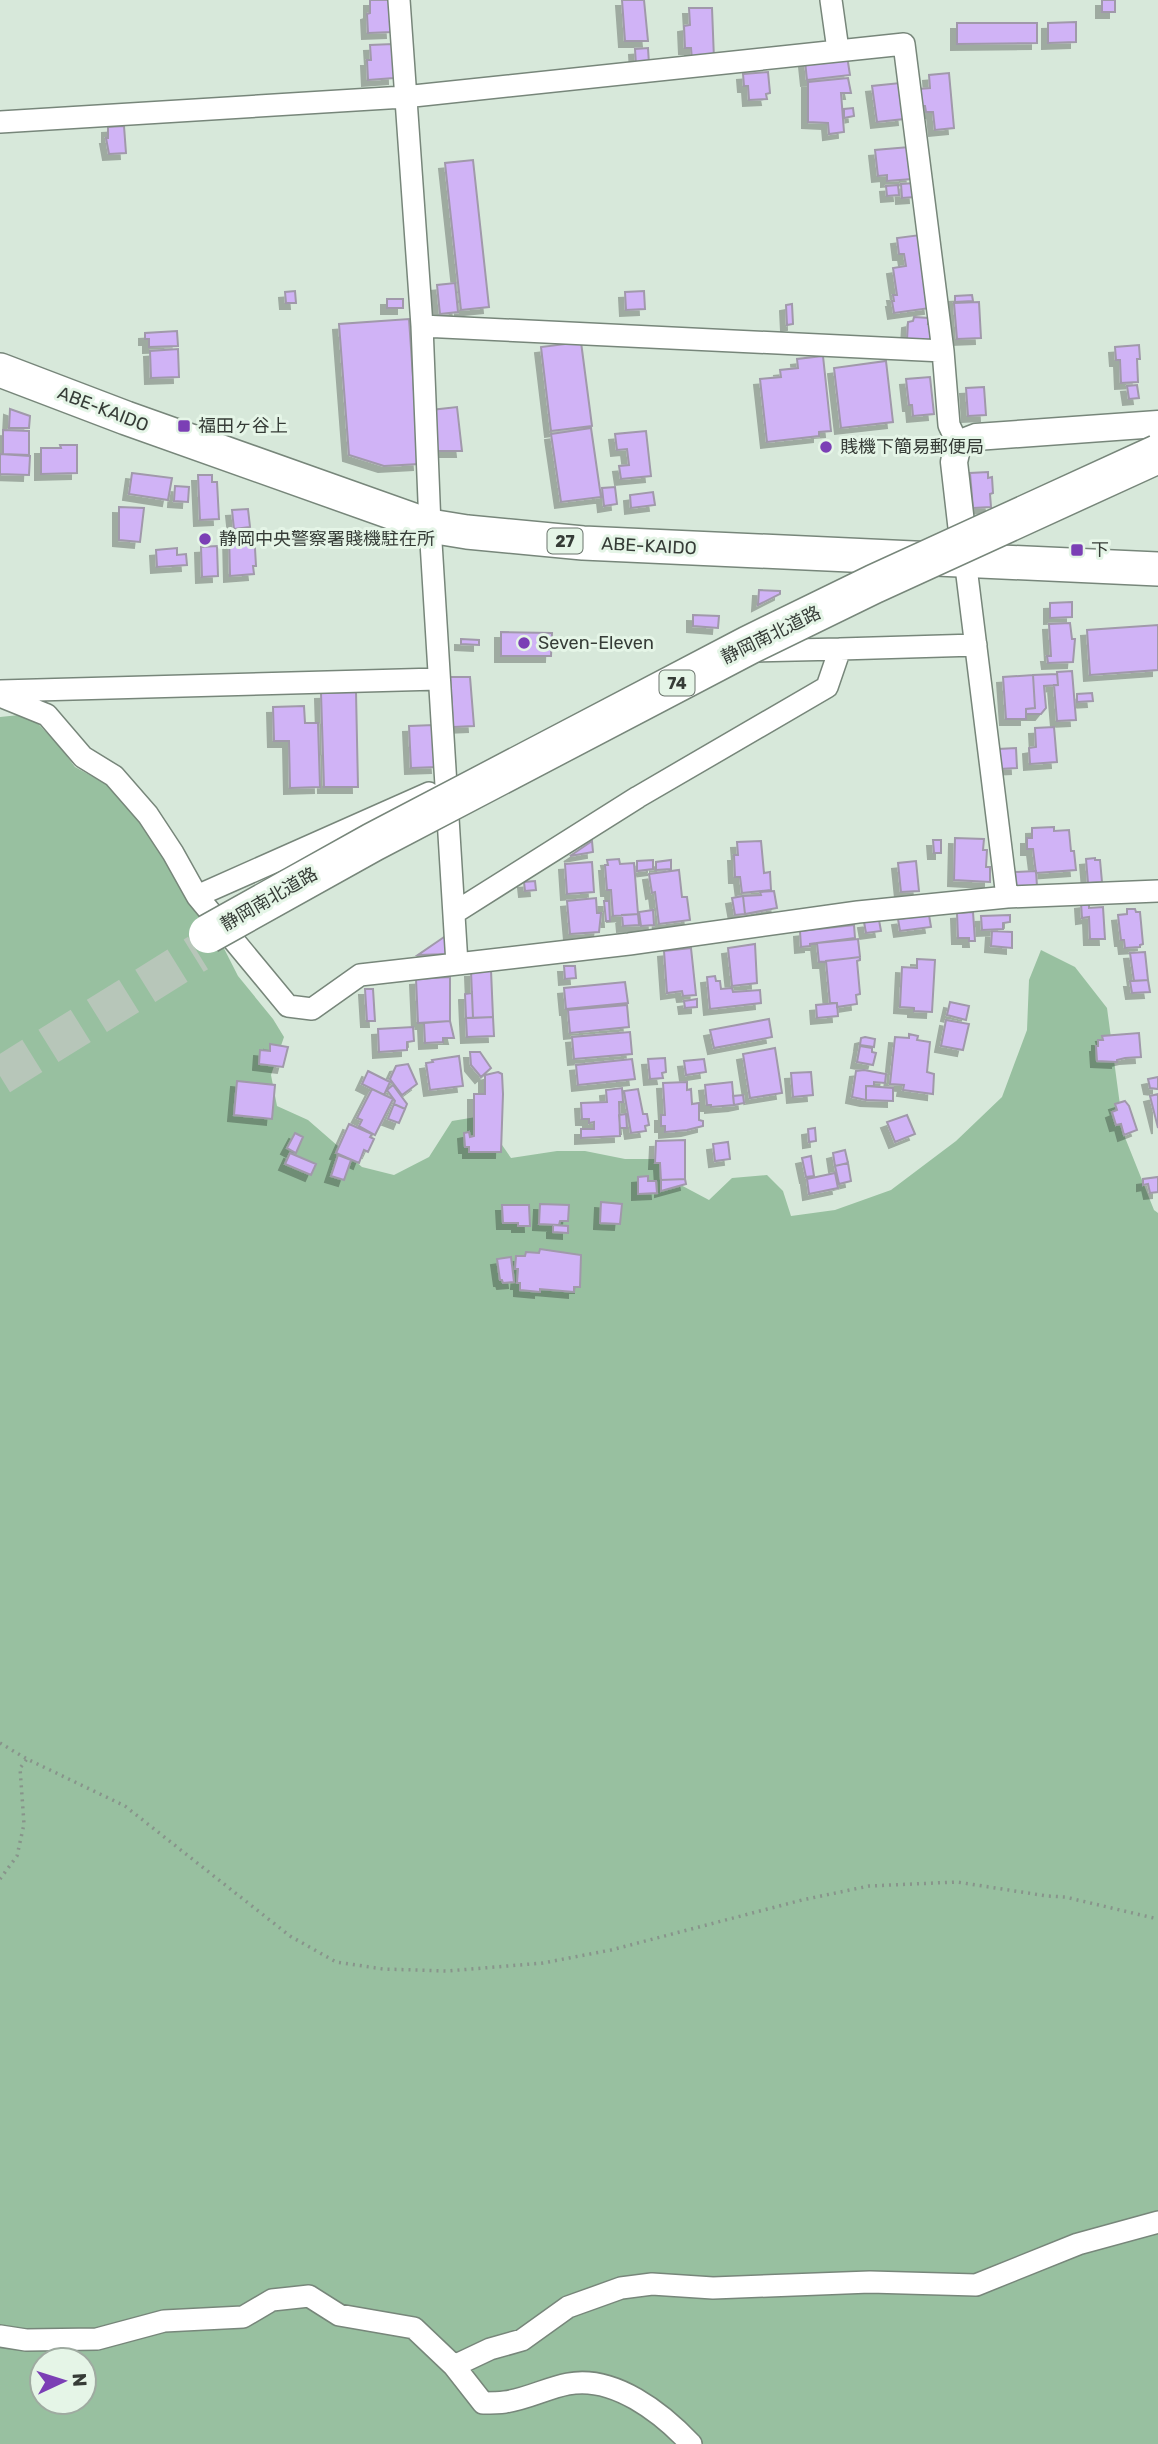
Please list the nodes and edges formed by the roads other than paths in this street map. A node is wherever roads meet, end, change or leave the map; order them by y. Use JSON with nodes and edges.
{"nodes":[{"id":1,"x":398,"y":0,"type":"edge"},
{"id":2,"x":831,"y":0,"type":"edge"},
{"id":3,"x":838,"y":50,"type":"junction"},
{"id":4,"x":404,"y":97,"type":"junction"},
{"id":5,"x":0,"y":122,"type":"edge"},
{"id":6,"x":422,"y":326,"type":"junction"},
{"id":7,"x":943,"y":351,"type":"junction"},
{"id":8,"x":0,"y":370,"type":"edge"},
{"id":9,"x":1158,"y":424,"type":"edge"},
{"id":10,"x":958,"y":444,"type":"junction"},
{"id":11,"x":1158,"y":454,"type":"edge"},
{"id":12,"x":1158,"y":480,"type":"edge"},
{"id":13,"x":430,"y":526,"type":"junction"},
{"id":14,"x":965,"y":559,"type":"junction"},
{"id":15,"x":1158,"y":569,"type":"edge"},
{"id":16,"x":976,"y":645,"type":"junction"},
{"id":17,"x":840,"y":649,"type":"junction"},
{"id":18,"x":438,"y":678,"type":"junction"},
{"id":19,"x":0,"y":694,"type":"edge"},
{"id":20,"x":446,"y":786,"type":"junction"},
{"id":21,"x":1158,"y":891,"type":"edge"},
{"id":22,"x":197,"y":896,"type":"junction"},
{"id":23,"x":1007,"y":897,"type":"junction"},
{"id":24,"x":454,"y":913,"type":"junction"},
{"id":25,"x":457,"y":964,"type":"junction"},
{"id":26,"x":1158,"y":2222,"type":"edge"},
{"id":27,"x":0,"y":2336,"type":"edge"},
{"id":28,"x":454,"y":2366,"type":"junction"},
{"id":29,"x":691,"y":2444,"type":"edge"}],
"edges":[{"from":1,"to":4,"type":"street"},
{"from":2,"to":3,"type":"street"},
{"from":3,"to":4,"type":"street"},
{"from":3,"to":7,"type":"street"},
{"from":4,"to":5,"type":"street"},
{"from":4,"to":6,"type":"street"},
{"from":6,"to":7,"type":"street"},
{"from":6,"to":13,"type":"street"},
{"from":7,"to":10,"type":"street"},
{"from":8,"to":13,"type":"main road","name":"ABE-KAIDO","number":"27"},
{"from":9,"to":10,"type":"street"},
{"from":10,"to":14,"type":"street"},
{"from":11,"to":12,"type":"highway","name":"静岡南北道路","number":"74","bridge":true},
{"from":13,"to":14,"type":"main road","name":"ABE-KAIDO","number":"27"},
{"from":13,"to":18,"type":"street"},
{"from":14,"to":15,"type":"main road","name":"ABE-KAIDO","number":"27"},
{"from":14,"to":16,"type":"street"},
{"from":16,"to":17,"type":"street"},
{"from":16,"to":23,"type":"street"},
{"from":17,"to":20,"type":"street"},
{"from":17,"to":24,"type":"street"},
{"from":18,"to":19,"type":"street"},
{"from":18,"to":20,"type":"street"},
{"from":19,"to":22,"type":"street"},
{"from":20,"to":22,"type":"street"},
{"from":20,"to":24,"type":"street"},
{"from":21,"to":23,"type":"street"},
{"from":22,"to":25,"type":"street"},
{"from":23,"to":25,"type":"street"},
{"from":24,"to":25,"type":"street"},
{"from":26,"to":28,"type":"street"},
{"from":27,"to":28,"type":"street"},
{"from":28,"to":29,"type":"street"}]}
